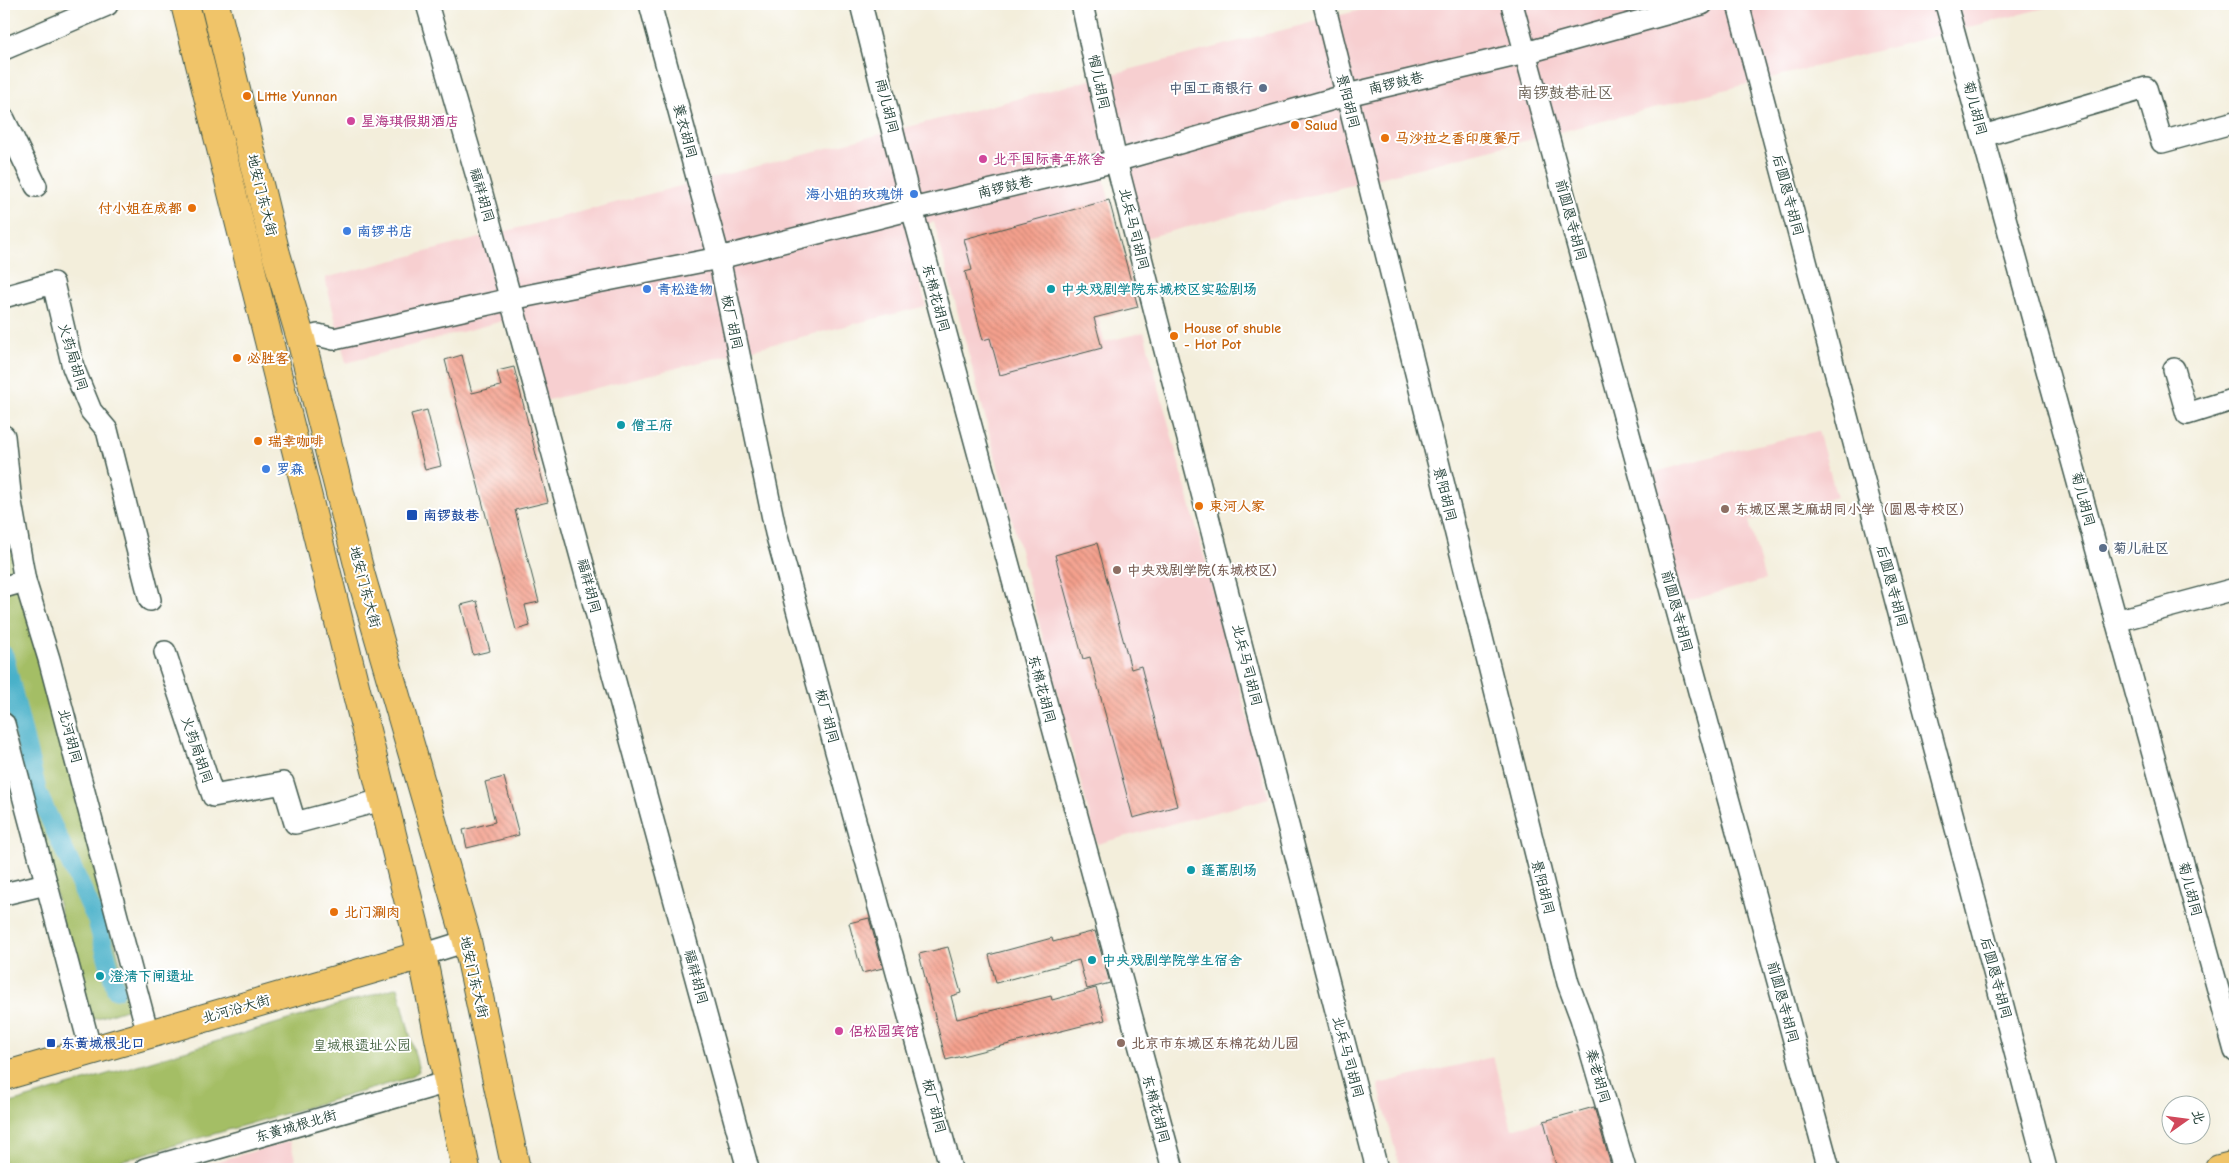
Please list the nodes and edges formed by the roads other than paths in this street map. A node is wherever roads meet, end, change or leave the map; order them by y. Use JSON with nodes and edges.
{"nodes":[{"id":1,"x":185,"y":4,"type":"edge"},
{"id":2,"x":215,"y":4,"type":"edge"},
{"id":3,"x":428,"y":4,"type":"edge"},
{"id":4,"x":650,"y":4,"type":"edge"},
{"id":5,"x":861,"y":4,"type":"edge"},
{"id":6,"x":1082,"y":4,"type":"edge"},
{"id":7,"x":1324,"y":4,"type":"edge"},
{"id":8,"x":1512,"y":4,"type":"edge"},
{"id":9,"x":1702,"y":4,"type":"edge"},
{"id":10,"x":1738,"y":4,"type":"edge"},
{"id":11,"x":1946,"y":4,"type":"edge"},
{"id":12,"x":107,"y":5,"type":"dead end"},
{"id":13,"x":4,"y":49,"type":"edge"},
{"id":14,"x":1525,"y":53,"type":"junction"},
{"id":15,"x":1347,"y":95,"type":"junction"},
{"id":16,"x":4,"y":119,"type":"edge"},
{"id":17,"x":2235,"y":122,"type":"edge"},
{"id":18,"x":1983,"y":136,"type":"junction"},
{"id":19,"x":1116,"y":161,"type":"junction"},
{"id":20,"x":36,"y":186,"type":"dead end"},
{"id":21,"x":912,"y":209,"type":"junction"},
{"id":22,"x":719,"y":258,"type":"junction"},
{"id":23,"x":4,"y":297,"type":"edge"},
{"id":24,"x":511,"y":299,"type":"junction"},
{"id":25,"x":301,"y":339,"type":"junction"},
{"id":26,"x":2174,"y":369,"type":"dead end"},
{"id":27,"x":2235,"y":399,"type":"edge"},
{"id":28,"x":4,"y":436,"type":"edge"},
{"id":29,"x":25,"y":582,"type":"junction"},
{"id":30,"x":4,"y":587,"type":"edge"},
{"id":31,"x":2235,"y":589,"type":"edge"},
{"id":32,"x":150,"y":600,"type":"dead end"},
{"id":33,"x":2116,"y":622,"type":"junction"},
{"id":34,"x":164,"y":652,"type":"dead end"},
{"id":35,"x":4,"y":724,"type":"edge"},
{"id":36,"x":382,"y":800,"type":"junction"},
{"id":37,"x":46,"y":884,"type":"junction"},
{"id":38,"x":4,"y":894,"type":"edge"},
{"id":39,"x":467,"y":941,"type":"junction"},
{"id":40,"x":422,"y":955,"type":"junction"},
{"id":41,"x":1568,"y":984,"type":"joint"},
{"id":42,"x":148,"y":1034,"type":"junction"},
{"id":43,"x":91,"y":1051,"type":"junction"},
{"id":44,"x":2235,"y":1051,"type":"edge"},
{"id":45,"x":4,"y":1076,"type":"edge"},
{"id":46,"x":448,"y":1082,"type":"junction"},
{"id":47,"x":2235,"y":1165,"type":"edge"},
{"id":48,"x":145,"y":1169,"type":"edge"},
{"id":49,"x":466,"y":1169,"type":"edge"},
{"id":50,"x":516,"y":1169,"type":"edge"},
{"id":51,"x":748,"y":1169,"type":"edge"},
{"id":52,"x":951,"y":1169,"type":"edge"},
{"id":53,"x":1173,"y":1169,"type":"edge"},
{"id":54,"x":1377,"y":1169,"type":"edge"},
{"id":55,"x":1625,"y":1169,"type":"edge"},
{"id":56,"x":1829,"y":1169,"type":"edge"},
{"id":57,"x":2046,"y":1169,"type":"edge"},
{"id":58,"x":2219,"y":1169,"type":"edge"}],
"edges":[{"from":1,"to":36,"type":"main road","name":"地安门东大街"},
{"from":2,"to":25,"type":"main road","name":"地安门东大街"},
{"from":3,"to":24,"type":"street","name":"福祥胡同"},
{"from":4,"to":22,"type":"street","name":"蓑衣胡同"},
{"from":5,"to":21,"type":"street","name":"雨儿胡同"},
{"from":6,"to":19,"type":"street","name":"帽儿胡同"},
{"from":7,"to":15,"type":"street","name":"景阳胡同"},
{"from":8,"to":14,"type":"street","name":"前圆恩寺胡同"},
{"from":9,"to":14,"type":"street","name":"南锣鼓巷"},
{"from":10,"to":57,"type":"street","name":"后圆恩寺胡同"},
{"from":11,"to":18,"type":"street","name":"菊儿胡同"},
{"from":12,"to":13,"type":"street"},
{"from":14,"to":15,"type":"street","name":"南锣鼓巷"},
{"from":14,"to":56,"type":"street","name":"前圆恩寺胡同"},
{"from":15,"to":19,"type":"street","name":"南锣鼓巷"},
{"from":15,"to":41,"type":"street","name":"景阳胡同"},
{"from":16,"to":20,"type":"street"},
{"from":17,"to":18,"type":"street"},
{"from":18,"to":33,"type":"street","name":"菊儿胡同"},
{"from":19,"to":21,"type":"street","name":"南锣鼓巷"},
{"from":19,"to":54,"type":"street","name":"北兵马司胡同"},
{"from":21,"to":22,"type":"street","name":"南锣鼓巷"},
{"from":21,"to":53,"type":"street","name":"东棉花胡同"},
{"from":22,"to":24,"type":"street","name":"南锣鼓巷"},
{"from":22,"to":52,"type":"street","name":"板厂胡同"},
{"from":23,"to":32,"type":"street","name":"火药局胡同"},
{"from":24,"to":25,"type":"street","name":"南锣鼓巷"},
{"from":24,"to":51,"type":"street","name":"福祥胡同"},
{"from":25,"to":39,"type":"main road","name":"地安门东大街"},
{"from":26,"to":27,"type":"street"},
{"from":28,"to":29,"type":"street","name":"北河胡同"},
{"from":29,"to":30,"type":"street"},
{"from":29,"to":42,"type":"street","name":"北河胡同"},
{"from":31,"to":33,"type":"street"},
{"from":33,"to":44,"type":"street","name":"菊儿胡同"},
{"from":34,"to":36,"type":"street","name":"火药局胡同"},
{"from":35,"to":37,"type":"street"},
{"from":36,"to":40,"type":"main road","name":"地安门东大街"},
{"from":37,"to":38,"type":"street"},
{"from":37,"to":43,"type":"street"},
{"from":39,"to":40,"type":"street","name":"北河沿大街"},
{"from":39,"to":50,"type":"main road","name":"地安门东大街"},
{"from":40,"to":42,"type":"main road","name":"北河沿大街"},
{"from":40,"to":46,"type":"main road","name":"地安门东大街"},
{"from":41,"to":55,"type":"street","name":"秦老胡同"},
{"from":42,"to":43,"type":"main road","name":"北河沿大街"},
{"from":43,"to":45,"type":"main road","name":"北河沿大街"},
{"from":46,"to":48,"type":"street","name":"东黄城根北街"},
{"from":46,"to":49,"type":"main road","name":"地安门东大街"},
{"from":47,"to":58,"type":"main road"}]}
